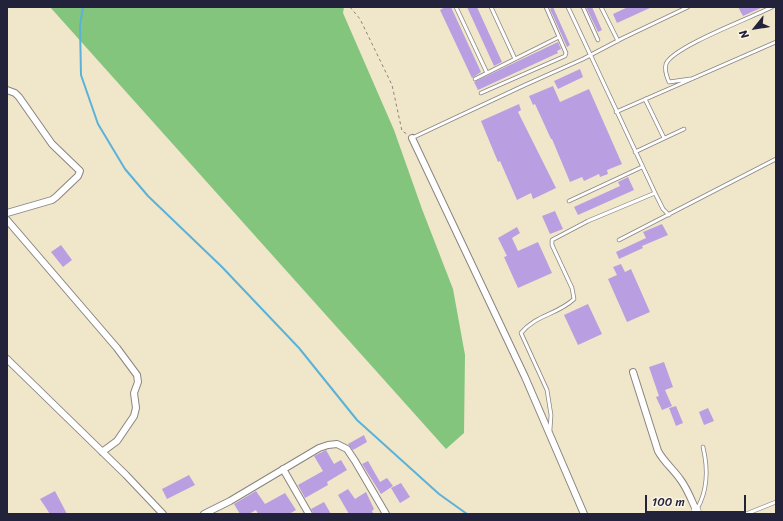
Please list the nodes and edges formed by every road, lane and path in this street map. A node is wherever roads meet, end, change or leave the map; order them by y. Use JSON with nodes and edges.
{"nodes":[{"id":1,"x":350,"y":7,"type":"edge"},
{"id":2,"x":456,"y":7,"type":"edge"},
{"id":3,"x":491,"y":7,"type":"edge"},
{"id":4,"x":546,"y":7,"type":"edge"},
{"id":5,"x":568,"y":7,"type":"edge"},
{"id":6,"x":583,"y":7,"type":"edge"},
{"id":7,"x":601,"y":7,"type":"edge"},
{"id":8,"x":688,"y":7,"type":"edge"},
{"id":9,"x":772,"y":7,"type":"edge"},
{"id":10,"x":559,"y":37,"type":"junction"},
{"id":11,"x":598,"y":40,"type":"dead end"},
{"id":12,"x":618,"y":40,"type":"junction"},
{"id":13,"x":776,"y":42,"type":"edge"},
{"id":14,"x":590,"y":55,"type":"junction"},
{"id":15,"x":515,"y":59,"type":"junction"},
{"id":16,"x":488,"y":73,"type":"junction"},
{"id":17,"x":696,"y":78,"type":"junction"},
{"id":18,"x":475,"y":79,"type":"dead end"},
{"id":19,"x":7,"y":90,"type":"edge"},
{"id":20,"x":481,"y":93,"type":"dead end"},
{"id":21,"x":645,"y":99,"type":"junction"},
{"id":22,"x":616,"y":112,"type":"junction"},
{"id":23,"x":684,"y":129,"type":"dead end"},
{"id":24,"x":412,"y":138,"type":"junction"},
{"id":25,"x":664,"y":138,"type":"junction"},
{"id":26,"x":635,"y":152,"type":"junction"},
{"id":27,"x":776,"y":159,"type":"edge"},
{"id":28,"x":642,"y":167,"type":"junction"},
{"id":29,"x":655,"y":193,"type":"junction"},
{"id":30,"x":568,"y":201,"type":"dead end"},
{"id":31,"x":7,"y":214,"type":"edge"},
{"id":32,"x":669,"y":215,"type":"junction"},
{"id":33,"x":7,"y":220,"type":"edge"},
{"id":34,"x":619,"y":240,"type":"dead end"},
{"id":35,"x":7,"y":359,"type":"edge"},
{"id":36,"x":633,"y":372,"type":"dead end"},
{"id":37,"x":549,"y":433,"type":"junction"},
{"id":38,"x":703,"y":447,"type":"dead end"},
{"id":39,"x":102,"y":452,"type":"junction"},
{"id":40,"x":283,"y":469,"type":"junction"},
{"id":41,"x":776,"y":502,"type":"edge"},
{"id":42,"x":697,"y":512,"type":"edge"},
{"id":43,"x":163,"y":514,"type":"edge"},
{"id":44,"x":204,"y":514,"type":"edge"},
{"id":45,"x":309,"y":514,"type":"edge"},
{"id":46,"x":386,"y":514,"type":"edge"},
{"id":47,"x":584,"y":514,"type":"edge"},
{"id":48,"x":746,"y":514,"type":"edge"}],
"edges":[{"from":1,"to":24,"type":"path"},
{"from":2,"to":16,"type":"lane"},
{"from":3,"to":15,"type":"lane"},
{"from":4,"to":10,"type":"lane"},
{"from":5,"to":14,"type":"lane"},
{"from":6,"to":11,"type":"lane"},
{"from":7,"to":12,"type":"lane"},
{"from":8,"to":12,"type":"lane"},
{"from":9,"to":17,"type":"lane"},
{"from":10,"to":15,"type":"lane"},
{"from":10,"to":20,"type":"lane"},
{"from":12,"to":14,"type":"lane"},
{"from":13,"to":17,"type":"lane"},
{"from":14,"to":22,"type":"lane"},
{"from":14,"to":24,"type":"lane"},
{"from":15,"to":16,"type":"lane"},
{"from":16,"to":18,"type":"lane"},
{"from":17,"to":21,"type":"lane"},
{"from":19,"to":31,"type":"street"},
{"from":21,"to":22,"type":"lane"},
{"from":21,"to":25,"type":"lane"},
{"from":22,"to":26,"type":"lane"},
{"from":23,"to":25,"type":"lane"},
{"from":24,"to":37,"type":"street"},
{"from":25,"to":26,"type":"lane"},
{"from":26,"to":28,"type":"lane"},
{"from":27,"to":32,"type":"lane"},
{"from":28,"to":29,"type":"lane"},
{"from":28,"to":30,"type":"lane"},
{"from":29,"to":32,"type":"lane"},
{"from":29,"to":37,"type":"lane"},
{"from":32,"to":34,"type":"lane"},
{"from":33,"to":39,"type":"street"},
{"from":35,"to":39,"type":"street"},
{"from":36,"to":42,"type":"street"},
{"from":37,"to":47,"type":"street"},
{"from":38,"to":42,"type":"lane"},
{"from":39,"to":43,"type":"street"},
{"from":40,"to":44,"type":"street"},
{"from":40,"to":45,"type":"street"},
{"from":40,"to":46,"type":"street"},
{"from":41,"to":48,"type":"lane"}]}
